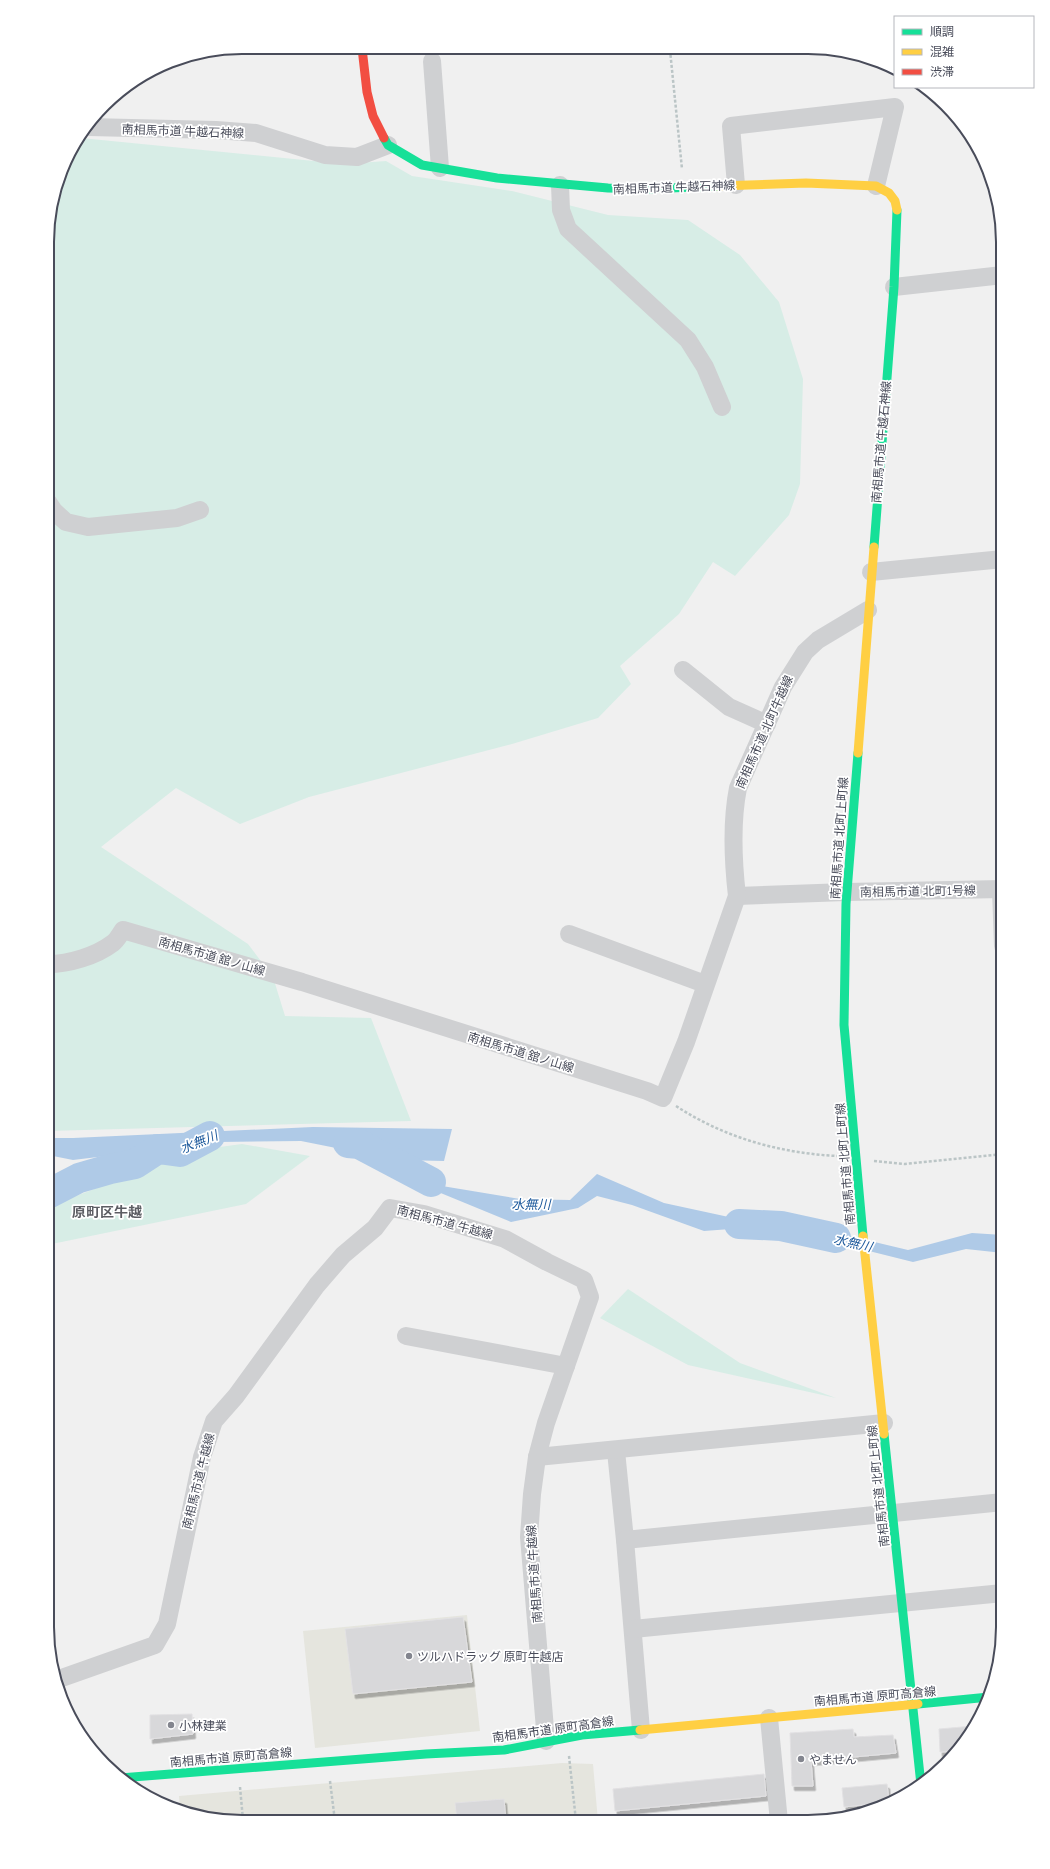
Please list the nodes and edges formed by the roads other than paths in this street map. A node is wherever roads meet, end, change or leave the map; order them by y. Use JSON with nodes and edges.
{"nodes":[{"id":1,"x":363,"y":54,"type":"edge"},
{"id":2,"x":432,"y":61,"type":"dead end"},
{"id":3,"x":94,"y":127,"type":"edge"},
{"id":4,"x":388,"y":145,"type":"junction"},
{"id":5,"x":440,"y":168,"type":"junction"},
{"id":6,"x":560,"y":185,"type":"junction"},
{"id":7,"x":736,"y":185,"type":"junction"},
{"id":8,"x":876,"y":186,"type":"junction"},
{"id":9,"x":996,"y":276,"type":"edge"},
{"id":10,"x":894,"y":287,"type":"junction"},
{"id":11,"x":722,"y":407,"type":"dead end"},
{"id":12,"x":200,"y":510,"type":"dead end"},
{"id":13,"x":54,"y":511,"type":"edge"},
{"id":14,"x":996,"y":560,"type":"edge"},
{"id":15,"x":871,"y":572,"type":"junction"},
{"id":16,"x":868,"y":610,"type":"junction"},
{"id":17,"x":683,"y":670,"type":"dead end"},
{"id":18,"x":767,"y":724,"type":"junction"},
{"id":19,"x":996,"y":890,"type":"edge"},
{"id":20,"x":846,"y":892,"type":"junction"},
{"id":21,"x":737,"y":896,"type":"junction"},
{"id":22,"x":569,"y":934,"type":"dead end"},
{"id":23,"x":54,"y":963,"type":"edge"},
{"id":24,"x":705,"y":984,"type":"junction"},
{"id":25,"x":663,"y":1098,"type":"joint"},
{"id":26,"x":406,"y":1336,"type":"dead end"},
{"id":27,"x":566,"y":1366,"type":"junction"},
{"id":28,"x":883,"y":1416,"type":"junction"},
{"id":29,"x":616,"y":1451,"type":"junction"},
{"id":30,"x":537,"y":1457,"type":"junction"},
{"id":31,"x":996,"y":1503,"type":"edge"},
{"id":32,"x":892,"y":1514,"type":"junction"},
{"id":33,"x":626,"y":1540,"type":"junction"},
{"id":34,"x":996,"y":1594,"type":"edge"},
{"id":35,"x":902,"y":1604,"type":"junction"},
{"id":36,"x":633,"y":1629,"type":"junction"},
{"id":37,"x":61,"y":1678,"type":"edge"},
{"id":38,"x":982,"y":1698,"type":"edge"},
{"id":39,"x":913,"y":1704,"type":"junction"},
{"id":40,"x":768,"y":1718,"type":"junction"},
{"id":41,"x":641,"y":1730,"type":"junction"},
{"id":42,"x":546,"y":1741,"type":"junction"},
{"id":43,"x":130,"y":1777,"type":"edge"},
{"id":44,"x":920,"y":1777,"type":"edge"},
{"id":45,"x":778,"y":1815,"type":"edge"}],
"edges":[{"from":1,"to":4,"type":"street"},
{"from":2,"to":5,"type":"street"},
{"from":3,"to":4,"type":"street","name":"南相馬市道 牛越石神線"},
{"from":4,"to":5,"type":"street","name":"南相馬市道 牛越石神線"},
{"from":5,"to":6,"type":"street","name":"南相馬市道 牛越石神線"},
{"from":6,"to":7,"type":"street","name":"南相馬市道 牛越石神線"},
{"from":6,"to":11,"type":"street"},
{"from":7,"to":8,"type":"street","name":"南相馬市道 牛越石神線"},
{"from":7,"to":8,"type":"street"},
{"from":8,"to":10,"type":"street","name":"南相馬市道 牛越石神線"},
{"from":9,"to":10,"type":"street"},
{"from":10,"to":15,"type":"street","name":"南相馬市道 牛越石神線"},
{"from":12,"to":13,"type":"street"},
{"from":14,"to":15,"type":"street"},
{"from":15,"to":16,"type":"street"},
{"from":16,"to":18,"type":"street","name":"南相馬市道 北町牛越線"},
{"from":16,"to":20,"type":"street","name":"南相馬市道 北町上町線"},
{"from":17,"to":18,"type":"street"},
{"from":18,"to":21,"type":"street","name":"南相馬市道 北町牛越線"},
{"from":19,"to":20,"type":"street","name":"南相馬市道 北町1号線"},
{"from":20,"to":21,"type":"street","name":"南相馬市道 北町1号線"},
{"from":20,"to":28,"type":"street","name":"南相馬市道 北町上町線"},
{"from":21,"to":24,"type":"street","name":"南相馬市道 北町牛越線"},
{"from":22,"to":24,"type":"street"},
{"from":23,"to":25,"type":"street","name":"南相馬市道 舘ノ山線"},
{"from":24,"to":25,"type":"street","name":"南相馬市道 北町牛越線"},
{"from":26,"to":27,"type":"street"},
{"from":27,"to":30,"type":"street","name":"南相馬市道 牛越線"},
{"from":27,"to":37,"type":"street","name":"南相馬市道 牛越線"},
{"from":28,"to":29,"type":"street"},
{"from":28,"to":32,"type":"street","name":"南相馬市道 北町上町線"},
{"from":29,"to":30,"type":"street"},
{"from":29,"to":33,"type":"street"},
{"from":30,"to":42,"type":"street","name":"南相馬市道 牛越線"},
{"from":31,"to":32,"type":"street"},
{"from":32,"to":33,"type":"street"},
{"from":32,"to":35,"type":"street","name":"南相馬市道 北町上町線"},
{"from":33,"to":36,"type":"street"},
{"from":34,"to":35,"type":"street"},
{"from":35,"to":36,"type":"street"},
{"from":35,"to":39,"type":"street","name":"南相馬市道 北町上町線"},
{"from":36,"to":41,"type":"street"},
{"from":38,"to":39,"type":"street","name":"南相馬市道 原町高倉線"},
{"from":39,"to":40,"type":"street","name":"南相馬市道 原町高倉線"},
{"from":39,"to":44,"type":"street","name":"南相馬市道 北町上町線"},
{"from":40,"to":41,"type":"street","name":"南相馬市道 原町高倉線"},
{"from":40,"to":45,"type":"street"},
{"from":41,"to":42,"type":"street","name":"南相馬市道 原町高倉線"},
{"from":42,"to":43,"type":"street","name":"南相馬市道 原町高倉線"}]}
